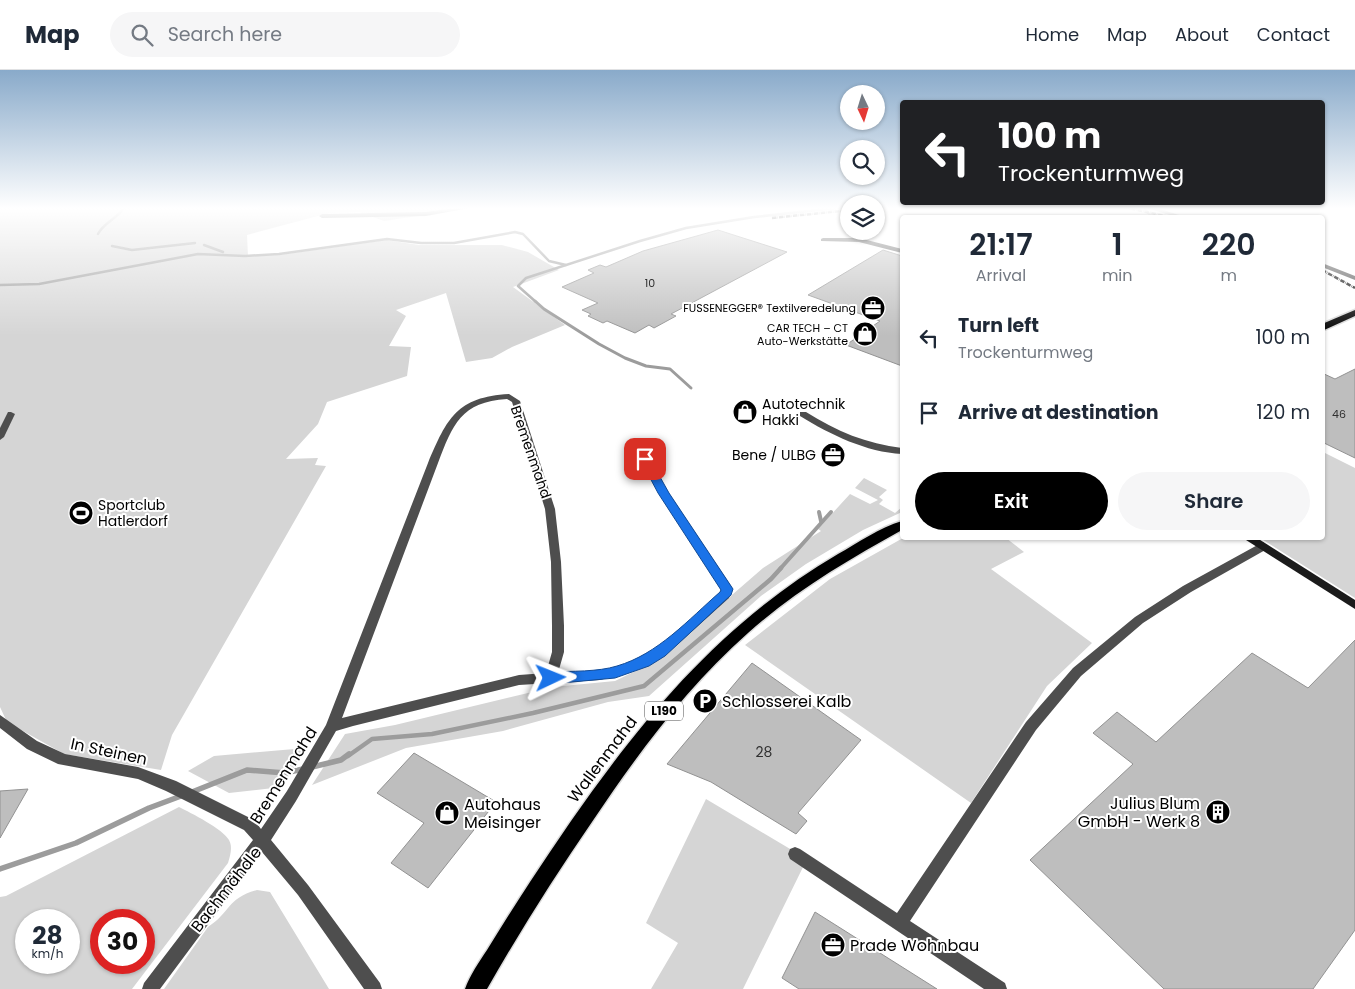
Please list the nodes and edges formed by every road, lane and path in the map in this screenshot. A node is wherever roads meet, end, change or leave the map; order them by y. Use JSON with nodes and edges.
{"nodes":[{"id":1,"x":1325,"y":266,"type":"edge"},
{"id":2,"x":1355,"y":278,"type":"edge"},
{"id":3,"x":1355,"y":313,"type":"edge"},
{"id":4,"x":1325,"y":327,"type":"edge"},
{"id":5,"x":12,"y":414,"type":"dead end"},
{"id":6,"x":803,"y":414,"type":"dead end"},
{"id":7,"x":0,"y":437,"type":"edge"},
{"id":8,"x":900,"y":451,"type":"edge"},
{"id":9,"x":645,"y":459,"type":"dead end"},
{"id":10,"x":900,"y":526,"type":"edge"},
{"id":11,"x":1253,"y":540,"type":"edge"},
{"id":12,"x":1263,"y":546,"type":"junction"},
{"id":13,"x":1355,"y":606,"type":"edge"},
{"id":14,"x":551,"y":678,"type":"junction"},
{"id":15,"x":0,"y":721,"type":"edge"},
{"id":16,"x":332,"y":727,"type":"junction"},
{"id":17,"x":262,"y":841,"type":"junction"},
{"id":18,"x":795,"y":854,"type":"dead end"},
{"id":19,"x":899,"y":924,"type":"junction"},
{"id":20,"x":150,"y":989,"type":"edge"},
{"id":21,"x":374,"y":989,"type":"edge"},
{"id":22,"x":474,"y":989,"type":"edge"},
{"id":23,"x":999,"y":989,"type":"edge"}],
"edges":[{"from":1,"to":2,"type":"street"},
{"from":3,"to":4,"type":"main road"},
{"from":5,"to":7,"type":"street"},
{"from":6,"to":8,"type":"street"},
{"from":9,"to":14,"type":"street"},
{"from":10,"to":22,"type":"main road","name":"Wallenmahd","number":"L190"},
{"from":11,"to":12,"type":"main road"},
{"from":12,"to":13,"type":"main road"},
{"from":12,"to":19,"type":"street"},
{"from":14,"to":16,"type":"street","name":"Bremenmahd"},
{"from":14,"to":16,"type":"street","name":"Bremenmahd"},
{"from":15,"to":17,"type":"street","name":"In Steinen"},
{"from":16,"to":17,"type":"street","name":"Bremenmahd"},
{"from":17,"to":20,"type":"street","name":"Bachmähdle"},
{"from":17,"to":21,"type":"street","name":"Bachmähdle"},
{"from":18,"to":19,"type":"street"},
{"from":19,"to":23,"type":"street"}]}
